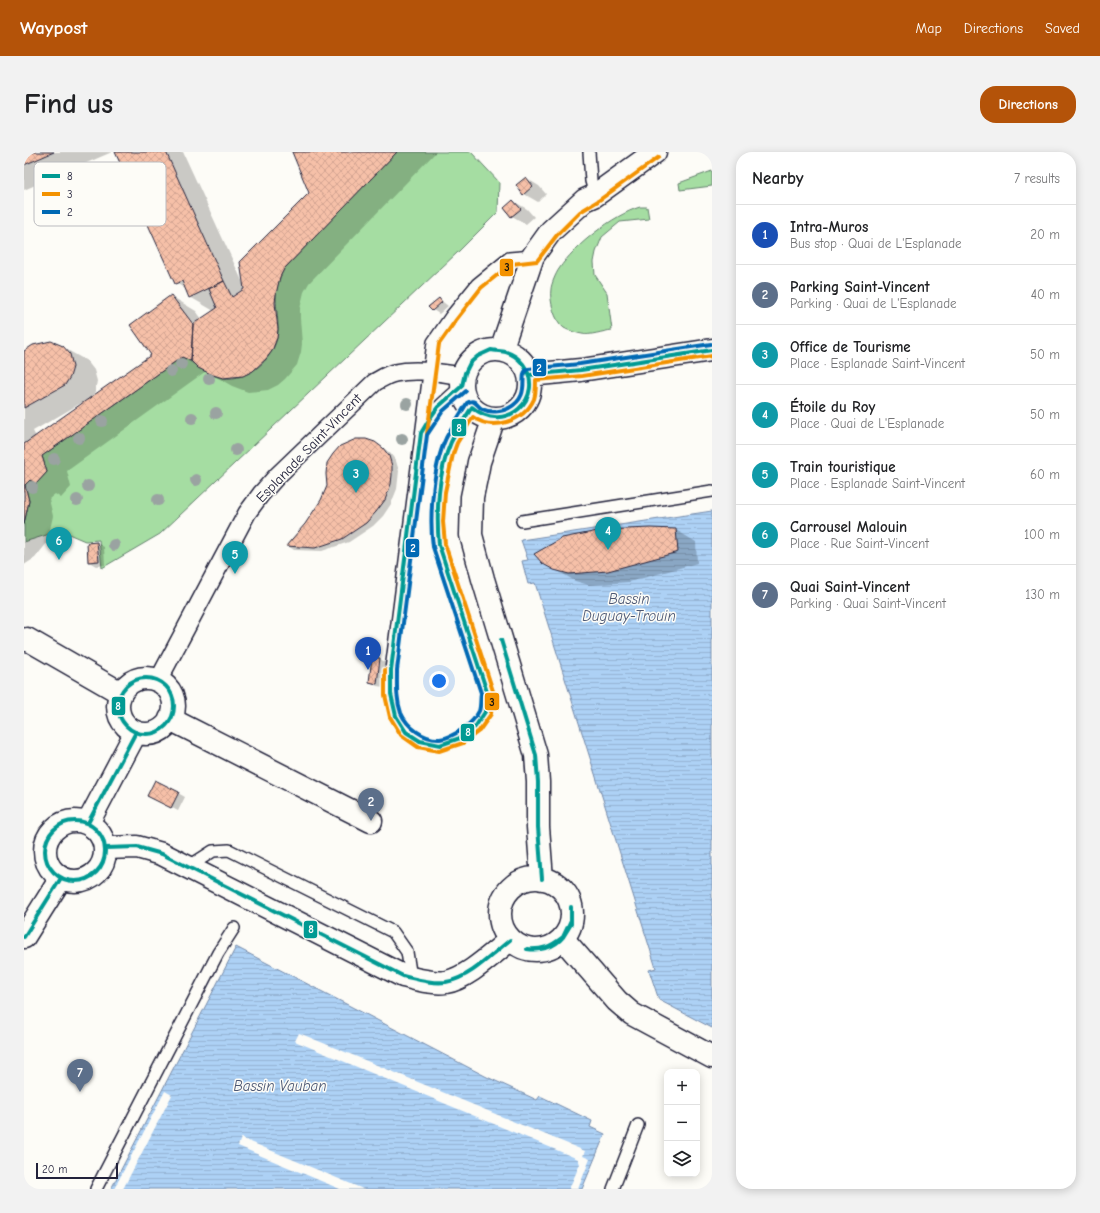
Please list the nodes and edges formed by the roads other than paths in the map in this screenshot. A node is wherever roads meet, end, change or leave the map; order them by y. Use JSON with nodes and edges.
{"nodes":[{"id":1,"x":589,"y":152,"type":"edge"},
{"id":2,"x":655,"y":152,"type":"edge"},
{"id":3,"x":595,"y":195,"type":"junction"},
{"id":4,"x":533,"y":256,"type":"junction"},
{"id":5,"x":501,"y":350,"type":"junction"},
{"id":6,"x":712,"y":350,"type":"edge"},
{"id":7,"x":429,"y":371,"type":"junction"},
{"id":8,"x":529,"y":375,"type":"junction"},
{"id":9,"x":463,"y":381,"type":"junction"},
{"id":10,"x":472,"y":408,"type":"junction"},
{"id":11,"x":494,"y":418,"type":"junction"},
{"id":12,"x":421,"y":433,"type":"junction"},
{"id":13,"x":712,"y":491,"type":"edge"},
{"id":14,"x":522,"y":521,"type":"dead end"},
{"id":15,"x":25,"y":639,"type":"edge"},
{"id":16,"x":158,"y":681,"type":"junction"},
{"id":17,"x":121,"y":693,"type":"junction"},
{"id":18,"x":170,"y":719,"type":"junction"},
{"id":19,"x":136,"y":732,"type":"junction"},
{"id":20,"x":371,"y":822,"type":"dead end"},
{"id":21,"x":88,"y":823,"type":"junction"},
{"id":22,"x":105,"y":848,"type":"junction"},
{"id":23,"x":188,"y":867,"type":"junction"},
{"id":24,"x":61,"y":878,"type":"junction"},
{"id":25,"x":542,"y":879,"type":"junction"},
{"id":26,"x":234,"y":928,"type":"dead end"},
{"id":27,"x":24,"y":937,"type":"edge"},
{"id":28,"x":563,"y":939,"type":"junction"},
{"id":29,"x":510,"y":940,"type":"junction"},
{"id":30,"x":411,"y":978,"type":"junction"},
{"id":31,"x":712,"y":1057,"type":"edge"},
{"id":32,"x":638,"y":1125,"type":"dead end"},
{"id":33,"x":96,"y":1189,"type":"edge"},
{"id":34,"x":613,"y":1189,"type":"edge"}],
"edges":[{"from":1,"to":3,"type":"lane"},
{"from":2,"to":3,"type":"main road"},
{"from":3,"to":4,"type":"main road"},
{"from":4,"to":5,"type":"main road"},
{"from":4,"to":7,"type":"lane"},
{"from":5,"to":8,"type":"main road"},
{"from":5,"to":9,"type":"main road"},
{"from":6,"to":8,"type":"main road"},
{"from":7,"to":9,"type":"street","name":"Esplanade Saint-Vincent"},
{"from":7,"to":12,"type":"lane"},
{"from":7,"to":16,"type":"street","name":"Esplanade Saint-Vincent"},
{"from":8,"to":11,"type":"main road"},
{"from":9,"to":10,"type":"main road"},
{"from":9,"to":12,"type":"lane"},
{"from":10,"to":11,"type":"main road"},
{"from":10,"to":12,"type":"lane"},
{"from":11,"to":25,"type":"main road"},
{"from":13,"to":14,"type":"lane"},
{"from":15,"to":17,"type":"main road"},
{"from":16,"to":17,"type":"main road"},
{"from":16,"to":18,"type":"main road"},
{"from":17,"to":19,"type":"main road"},
{"from":18,"to":19,"type":"main road"},
{"from":18,"to":20,"type":"main road"},
{"from":19,"to":21,"type":"main road"},
{"from":21,"to":22,"type":"main road"},
{"from":21,"to":24,"type":"main road"},
{"from":22,"to":23,"type":"main road"},
{"from":22,"to":24,"type":"main road"},
{"from":23,"to":30,"type":"main road"},
{"from":23,"to":30,"type":"lane"},
{"from":24,"to":27,"type":"main road"},
{"from":25,"to":28,"type":"main road"},
{"from":25,"to":29,"type":"main road"},
{"from":26,"to":33,"type":"lane"},
{"from":28,"to":29,"type":"main road"},
{"from":28,"to":31,"type":"main road"},
{"from":29,"to":30,"type":"main road"},
{"from":32,"to":34,"type":"lane"}]}
